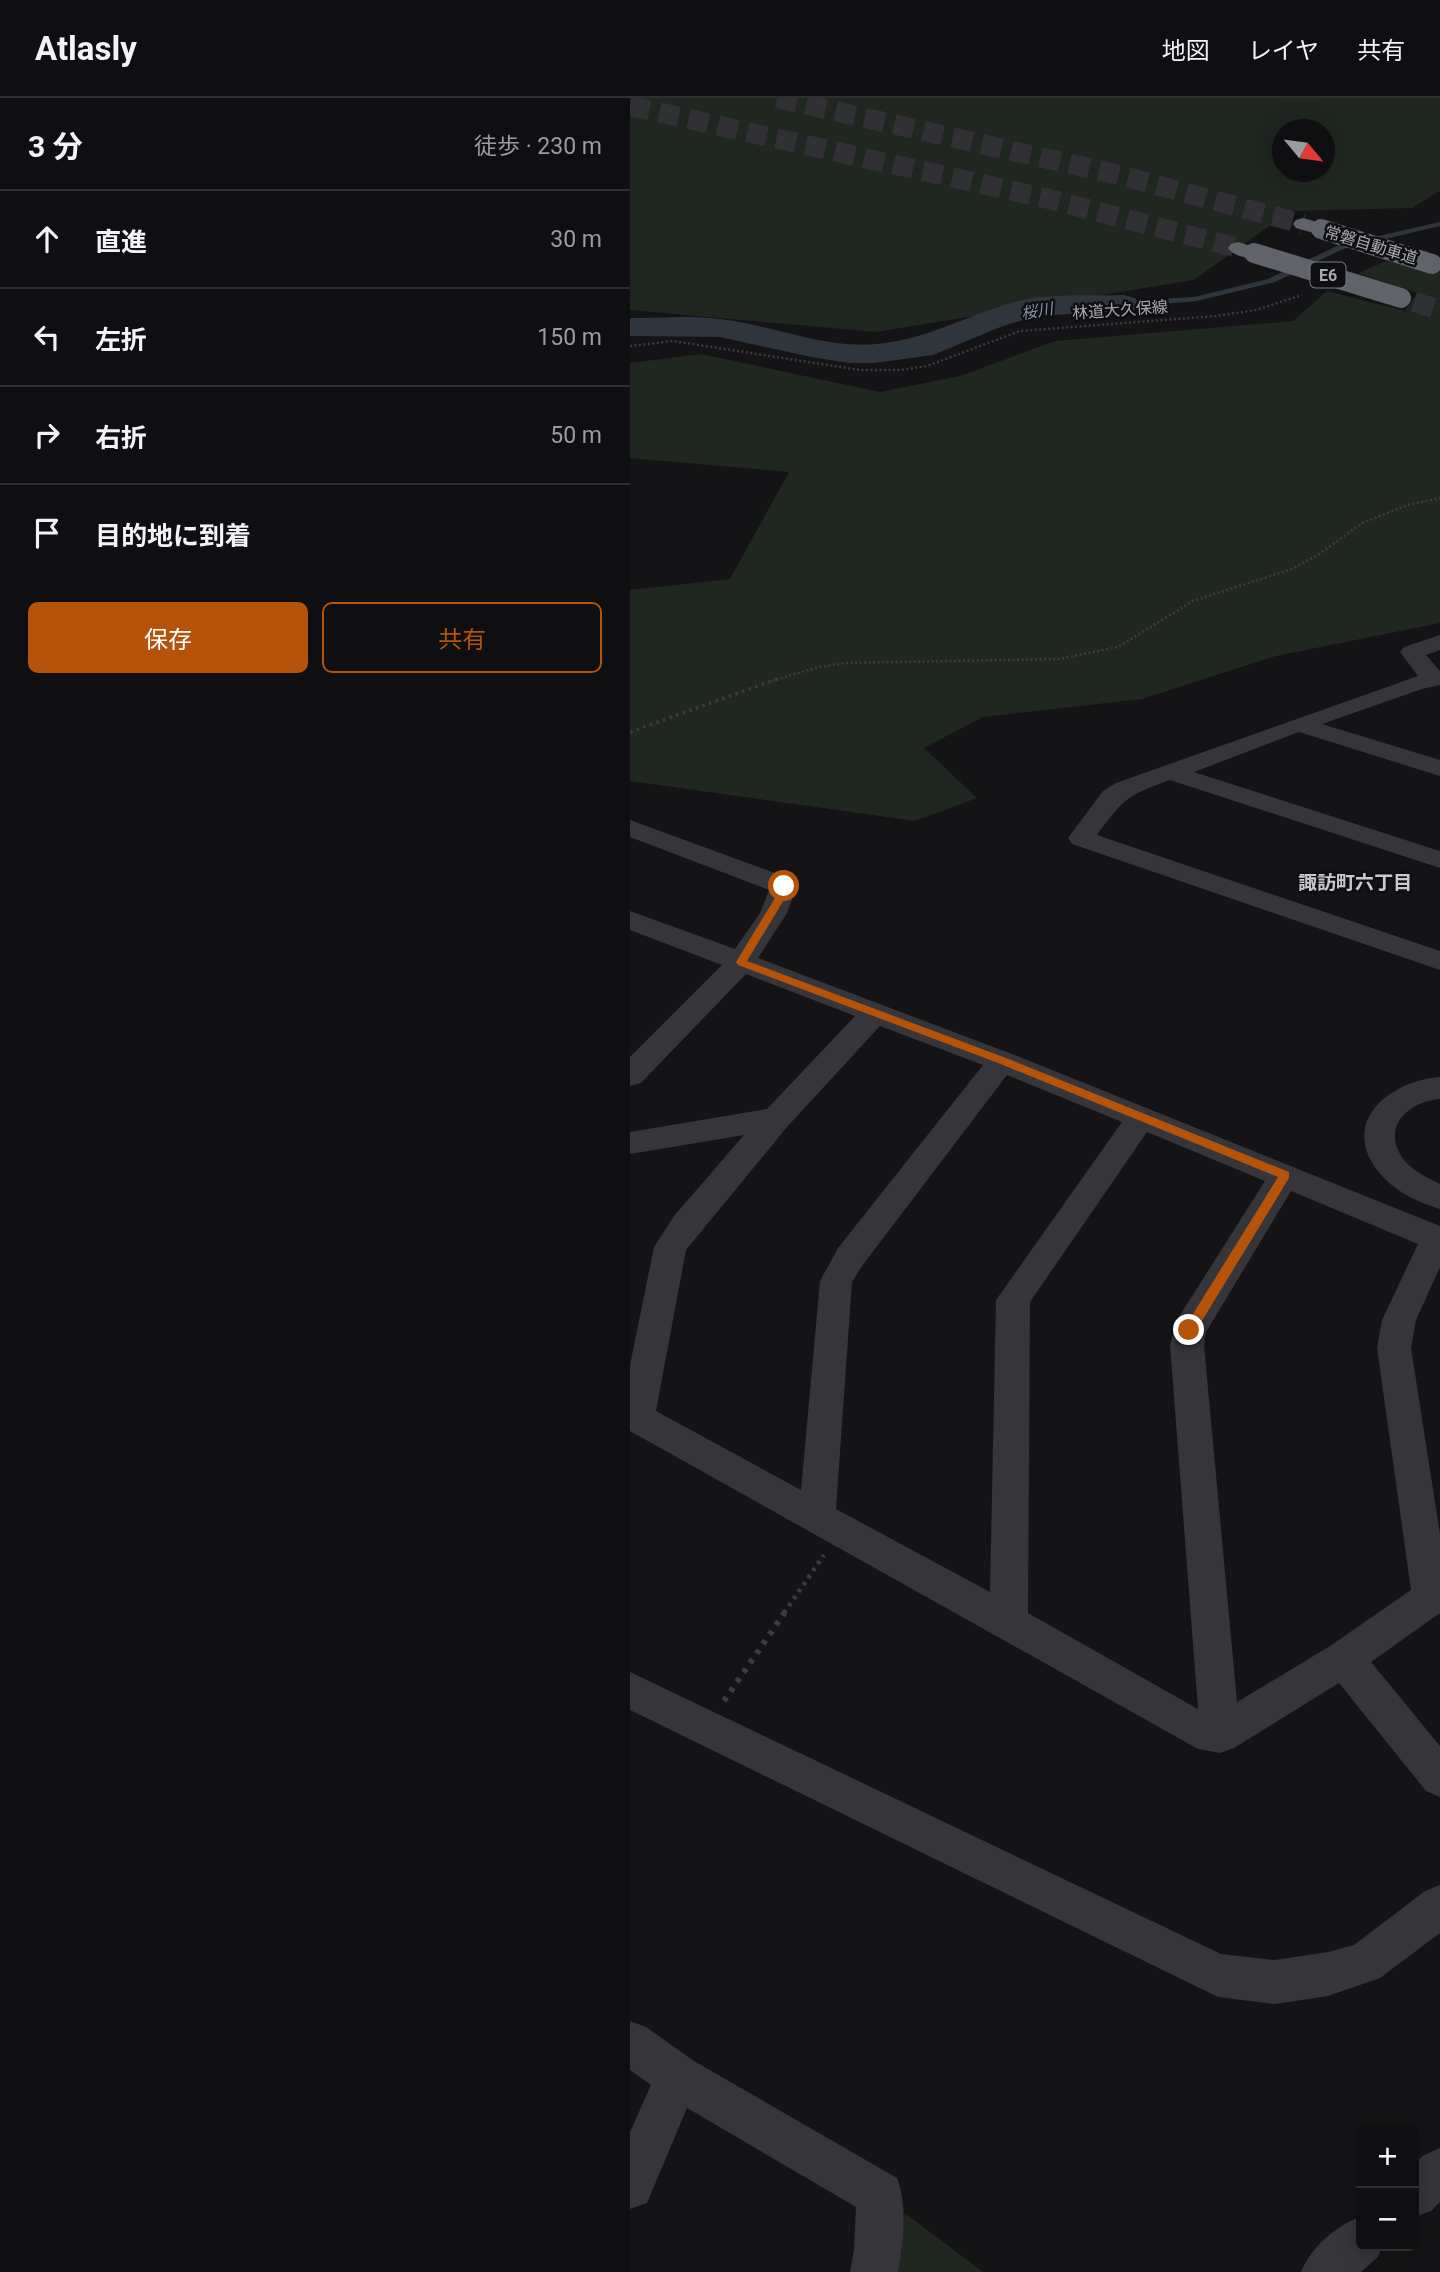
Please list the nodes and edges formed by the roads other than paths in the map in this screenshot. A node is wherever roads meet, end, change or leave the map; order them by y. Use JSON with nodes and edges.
{"nodes":[{"id":1,"x":1312,"y":226,"type":"tunnel mouth"},
{"id":2,"x":1246,"y":250,"type":"tunnel mouth"},
{"id":3,"x":1436,"y":265,"type":"tunnel mouth"},
{"id":4,"x":1408,"y":300,"type":"tunnel mouth"},
{"id":5,"x":1440,"y":642,"type":"edge"},
{"id":6,"x":1432,"y":683,"type":"edge"},
{"id":7,"x":1298,"y":724,"type":"junction"},
{"id":8,"x":1440,"y":768,"type":"edge"},
{"id":9,"x":1170,"y":772,"type":"junction"},
{"id":10,"x":630,"y":828,"type":"edge"},
{"id":11,"x":1440,"y":860,"type":"edge"},
{"id":12,"x":630,"y":920,"type":"edge"},
{"id":13,"x":1440,"y":961,"type":"edge"},
{"id":14,"x":741,"y":962,"type":"junction"},
{"id":15,"x":875,"y":1013,"type":"junction"},
{"id":16,"x":1002,"y":1061,"type":"junction"},
{"id":17,"x":630,"y":1075,"type":"edge"},
{"id":18,"x":1440,"y":1088,"type":"edge"},
{"id":19,"x":1142,"y":1117,"type":"junction"},
{"id":20,"x":776,"y":1119,"type":"junction"},
{"id":21,"x":630,"y":1143,"type":"edge"},
{"id":22,"x":1285,"y":1175,"type":"junction"},
{"id":23,"x":1440,"y":1197,"type":"edge"},
{"id":24,"x":1438,"y":1239,"type":"edge"},
{"id":25,"x":634,"y":1416,"type":"edge"},
{"id":26,"x":829,"y":1524,"type":"junction"},
{"id":27,"x":1010,"y":1622,"type":"junction"},
{"id":28,"x":1344,"y":1659,"type":"junction"},
{"id":29,"x":630,"y":1690,"type":"edge"},
{"id":30,"x":1220,"y":1734,"type":"junction"},
{"id":31,"x":1440,"y":1776,"type":"edge"},
{"id":32,"x":1440,"y":1906,"type":"edge"},
{"id":33,"x":630,"y":2043,"type":"edge"},
{"id":34,"x":678,"y":2077,"type":"junction"},
{"id":35,"x":1440,"y":2171,"type":"edge"},
{"id":36,"x":630,"y":2186,"type":"edge"},
{"id":37,"x":1419,"y":2190,"type":"edge"},
{"id":38,"x":1356,"y":2244,"type":"edge"},
{"id":39,"x":874,"y":2272,"type":"edge"},
{"id":40,"x":1325,"y":2272,"type":"edge"}],
"edges":[{"from":1,"to":3,"type":"highway","name":"常磐自動車道","number":"E6","bridge":true},
{"from":2,"to":4,"type":"highway","number":"E6","bridge":true},
{"from":5,"to":6,"type":"street"},
{"from":6,"to":7,"type":"street"},
{"from":7,"to":8,"type":"street"},
{"from":7,"to":9,"type":"street"},
{"from":9,"to":11,"type":"street"},
{"from":9,"to":13,"type":"street"},
{"from":10,"to":14,"type":"street"},
{"from":12,"to":14,"type":"street"},
{"from":14,"to":15,"type":"street"},
{"from":14,"to":17,"type":"street"},
{"from":15,"to":16,"type":"street"},
{"from":15,"to":20,"type":"street"},
{"from":16,"to":19,"type":"street"},
{"from":16,"to":26,"type":"street"},
{"from":18,"to":23,"type":"street"},
{"from":19,"to":22,"type":"street"},
{"from":19,"to":27,"type":"street"},
{"from":20,"to":21,"type":"street"},
{"from":20,"to":25,"type":"street"},
{"from":22,"to":24,"type":"street"},
{"from":22,"to":30,"type":"street"},
{"from":24,"to":28,"type":"street"},
{"from":25,"to":26,"type":"street"},
{"from":26,"to":27,"type":"street"},
{"from":27,"to":30,"type":"street"},
{"from":28,"to":30,"type":"street"},
{"from":28,"to":31,"type":"street"},
{"from":29,"to":32,"type":"street"},
{"from":33,"to":34,"type":"street"},
{"from":34,"to":36,"type":"street"},
{"from":34,"to":39,"type":"street"},
{"from":35,"to":37,"type":"street"},
{"from":38,"to":40,"type":"street"}]}
